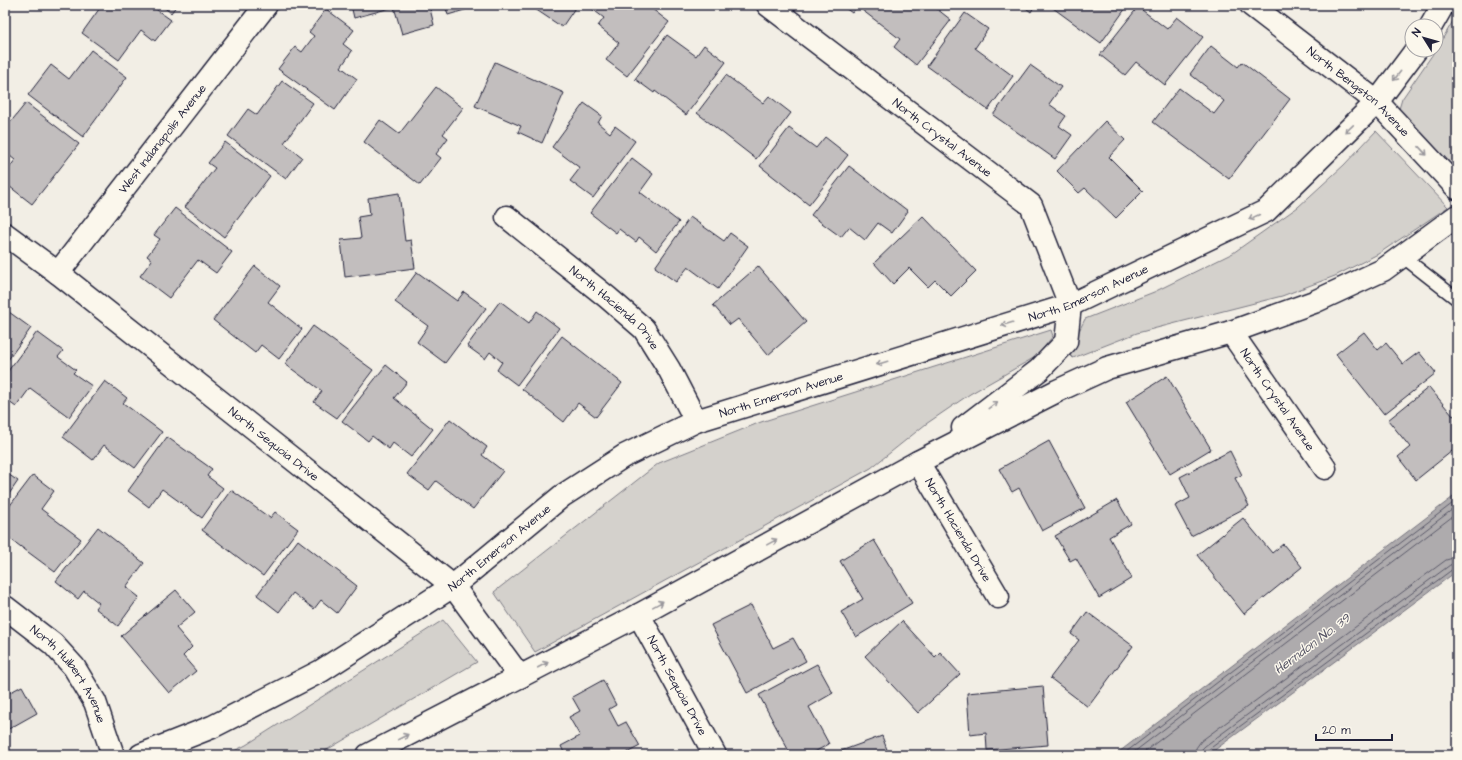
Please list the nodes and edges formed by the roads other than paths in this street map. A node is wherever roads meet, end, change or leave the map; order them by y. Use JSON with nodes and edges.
{"nodes":[{"id":1,"x":266,"y":5,"type":"edge"},
{"id":2,"x":768,"y":5,"type":"edge"},
{"id":3,"x":1251,"y":5,"type":"edge"},
{"id":4,"x":1443,"y":5,"type":"edge"},
{"id":5,"x":1436,"y":18,"type":"edge"},
{"id":6,"x":1410,"y":58,"type":"edge"},
{"id":7,"x":1377,"y":102,"type":"junction"},
{"id":8,"x":1457,"y":188,"type":"edge"},
{"id":9,"x":1457,"y":216,"type":"edge"},
{"id":10,"x":507,"y":217,"type":"dead end"},
{"id":11,"x":5,"y":234,"type":"edge"},
{"id":12,"x":1402,"y":256,"type":"junction"},
{"id":13,"x":58,"y":273,"type":"junction"},
{"id":14,"x":1457,"y":299,"type":"edge"},
{"id":15,"x":1070,"y":305,"type":"junction"},
{"id":16,"x":1231,"y":332,"type":"junction"},
{"id":17,"x":696,"y":421,"type":"junction"},
{"id":18,"x":918,"y":462,"type":"junction"},
{"id":19,"x":1325,"y":468,"type":"dead end"},
{"id":20,"x":453,"y":586,"type":"junction"},
{"id":21,"x":998,"y":596,"type":"dead end"},
{"id":22,"x":5,"y":607,"type":"edge"},
{"id":23,"x":639,"y":615,"type":"junction"},
{"id":24,"x":520,"y":677,"type":"junction"},
{"id":25,"x":113,"y":755,"type":"edge"},
{"id":26,"x":141,"y":755,"type":"edge"},
{"id":27,"x":368,"y":755,"type":"edge"},
{"id":28,"x":715,"y":755,"type":"edge"}],
"edges":[{"from":1,"to":13,"type":"street","name":"West Indianapolis Avenue"},
{"from":2,"to":15,"type":"street","name":"North Crystal Avenue"},
{"from":3,"to":7,"type":"street","name":"North Bengston Avenue"},
{"from":4,"to":5,"type":"street"},
{"from":6,"to":7,"type":"street","name":"North Emerson Avenue","one_way":true},
{"from":7,"to":8,"type":"street","name":"North Bengston Avenue","one_way":true},
{"from":7,"to":15,"type":"street","name":"North Emerson Avenue","one_way":true},
{"from":9,"to":12,"type":"street"},
{"from":10,"to":17,"type":"street","name":"North Hacienda Drive"},
{"from":11,"to":13,"type":"street","name":"North Sequoia Drive"},
{"from":12,"to":14,"type":"lane"},
{"from":12,"to":16,"type":"street"},
{"from":13,"to":20,"type":"street","name":"North Sequoia Drive"},
{"from":15,"to":17,"type":"street","name":"North Emerson Avenue","one_way":true},
{"from":18,"to":15,"type":"street","one_way":true},
{"from":16,"to":18,"type":"street"},
{"from":16,"to":19,"type":"street","name":"North Crystal Avenue"},
{"from":17,"to":20,"type":"street","name":"North Emerson Avenue"},
{"from":18,"to":21,"type":"street","name":"North Hacienda Drive"},
{"from":23,"to":18,"type":"street","one_way":true},
{"from":20,"to":24,"type":"street","name":"North Sequoia Drive"},
{"from":20,"to":26,"type":"street","name":"North Emerson Avenue"},
{"from":22,"to":25,"type":"street","name":"North Hulbert Avenue"},
{"from":24,"to":23,"type":"street","one_way":true},
{"from":23,"to":28,"type":"street","name":"North Sequoia Drive"},
{"from":27,"to":24,"type":"street","one_way":true}]}
